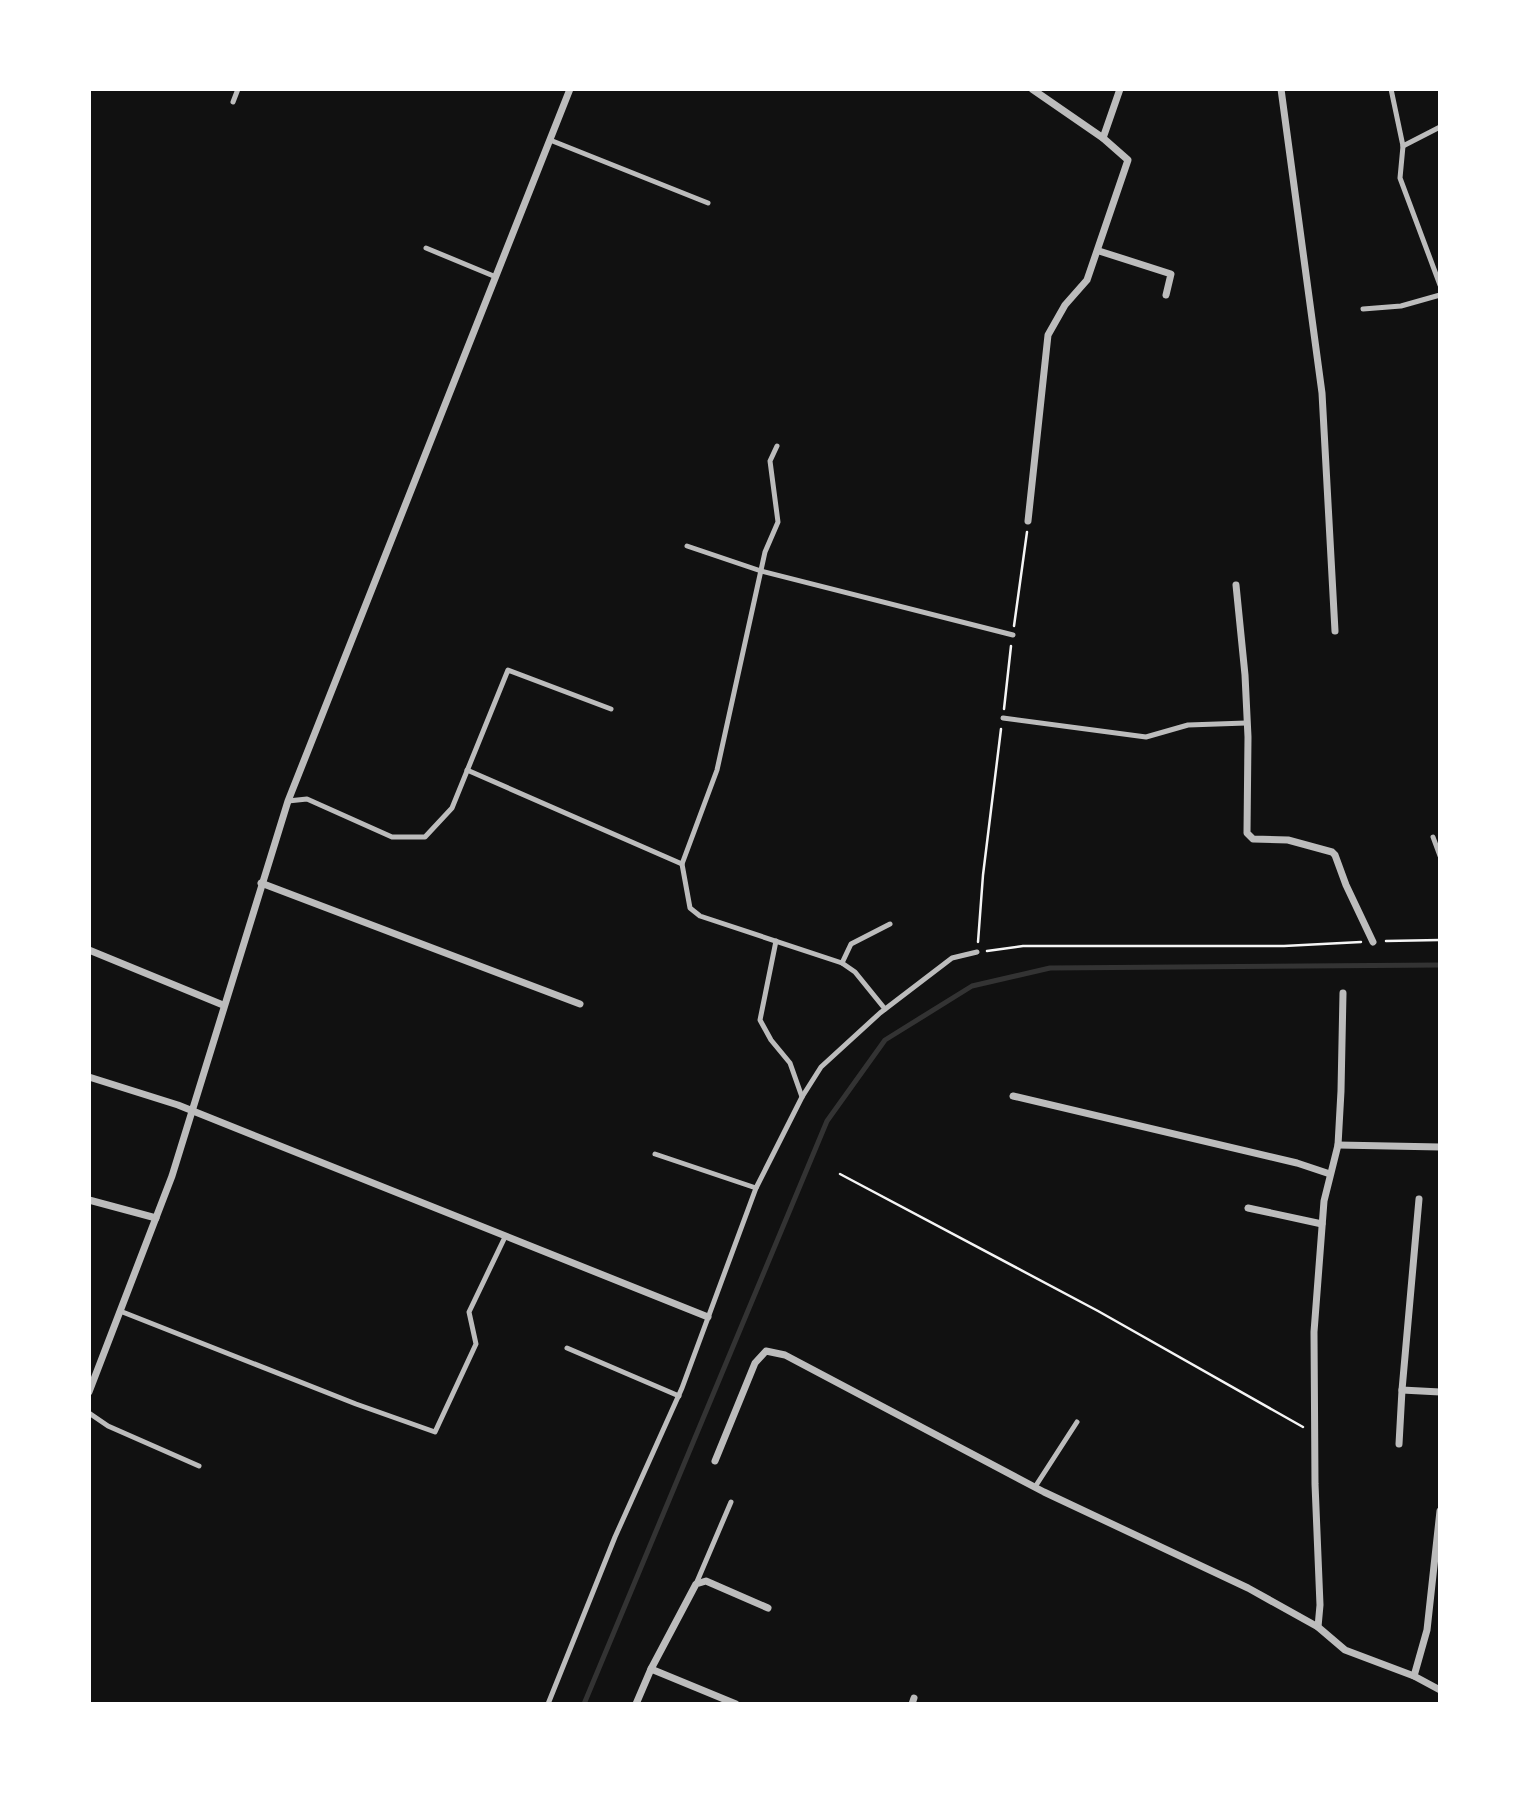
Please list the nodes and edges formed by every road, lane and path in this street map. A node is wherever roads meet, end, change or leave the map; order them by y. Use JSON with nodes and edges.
{"nodes":[{"id":1,"x":238,"y":89,"type":"edge"},
{"id":2,"x":570,"y":89,"type":"edge"},
{"id":3,"x":1032,"y":89,"type":"edge"},
{"id":4,"x":1120,"y":89,"type":"edge"},
{"id":5,"x":1281,"y":89,"type":"edge"},
{"id":6,"x":1391,"y":89,"type":"edge"},
{"id":7,"x":233,"y":102,"type":"dead end"},
{"id":8,"x":1440,"y":127,"type":"edge"},
{"id":9,"x":1103,"y":138,"type":"junction"},
{"id":10,"x":550,"y":140,"type":"junction"},
{"id":11,"x":1403,"y":146,"type":"junction"},
{"id":12,"x":708,"y":203,"type":"dead end"},
{"id":13,"x":426,"y":248,"type":"dead end"},
{"id":14,"x":1099,"y":251,"type":"junction"},
{"id":15,"x":496,"y":277,"type":"junction"},
{"id":16,"x":1440,"y":285,"type":"edge"},
{"id":17,"x":1166,"y":295,"type":"dead end"},
{"id":18,"x":1440,"y":295,"type":"edge"},
{"id":19,"x":1363,"y":309,"type":"dead end"},
{"id":20,"x":777,"y":446,"type":"dead end"},
{"id":21,"x":1028,"y":521,"type":"joint"},
{"id":22,"x":687,"y":546,"type":"dead end"},
{"id":23,"x":761,"y":571,"type":"junction"},
{"id":24,"x":1236,"y":585,"type":"dead end"},
{"id":25,"x":1335,"y":631,"type":"dead end"},
{"id":26,"x":1013,"y":635,"type":"junction"},
{"id":27,"x":611,"y":709,"type":"dead end"},
{"id":28,"x":1003,"y":718,"type":"junction"},
{"id":29,"x":1246,"y":723,"type":"junction"},
{"id":30,"x":467,"y":770,"type":"junction"},
{"id":31,"x":288,"y":801,"type":"junction"},
{"id":32,"x":1433,"y":837,"type":"dead end"},
{"id":33,"x":1440,"y":856,"type":"edge"},
{"id":34,"x":682,"y":864,"type":"junction"},
{"id":35,"x":261,"y":883,"type":"junction"},
{"id":36,"x":890,"y":923,"type":"dead end"},
{"id":37,"x":1440,"y":940,"type":"edge"},
{"id":38,"x":776,"y":941,"type":"junction"},
{"id":39,"x":1373,"y":942,"type":"junction"},
{"id":40,"x":89,"y":950,"type":"edge"},
{"id":41,"x":977,"y":952,"type":"junction"},
{"id":42,"x":842,"y":963,"type":"junction"},
{"id":43,"x":1343,"y":993,"type":"dead end"},
{"id":44,"x":580,"y":1004,"type":"dead end"},
{"id":45,"x":223,"y":1006,"type":"junction"},
{"id":46,"x":885,"y":1009,"type":"junction"},
{"id":47,"x":89,"y":1077,"type":"edge"},
{"id":48,"x":1013,"y":1096,"type":"dead end"},
{"id":49,"x":802,"y":1097,"type":"junction"},
{"id":50,"x":192,"y":1111,"type":"junction"},
{"id":51,"x":1338,"y":1145,"type":"junction"},
{"id":52,"x":1440,"y":1147,"type":"edge"},
{"id":53,"x":655,"y":1154,"type":"dead end"},
{"id":54,"x":840,"y":1174,"type":"dead end"},
{"id":55,"x":1330,"y":1174,"type":"junction"},
{"id":56,"x":757,"y":1188,"type":"junction"},
{"id":57,"x":1419,"y":1199,"type":"dead end"},
{"id":58,"x":89,"y":1200,"type":"edge"},
{"id":59,"x":1248,"y":1208,"type":"dead end"},
{"id":60,"x":156,"y":1218,"type":"junction"},
{"id":61,"x":1322,"y":1224,"type":"junction"},
{"id":62,"x":505,"y":1237,"type":"junction"},
{"id":63,"x":120,"y":1311,"type":"junction"},
{"id":64,"x":708,"y":1317,"type":"junction"},
{"id":65,"x":567,"y":1348,"type":"dead end"},
{"id":66,"x":1402,"y":1390,"type":"junction"},
{"id":67,"x":89,"y":1392,"type":"edge"},
{"id":68,"x":1440,"y":1392,"type":"edge"},
{"id":69,"x":679,"y":1396,"type":"junction"},
{"id":70,"x":89,"y":1412,"type":"edge"},
{"id":71,"x":1077,"y":1422,"type":"dead end"},
{"id":72,"x":1315,"y":1434,"type":"junction"},
{"id":73,"x":1399,"y":1444,"type":"dead end"},
{"id":74,"x":715,"y":1461,"type":"dead end"},
{"id":75,"x":199,"y":1466,"type":"dead end"},
{"id":76,"x":1035,"y":1487,"type":"junction"},
{"id":77,"x":731,"y":1502,"type":"dead end"},
{"id":78,"x":1440,"y":1511,"type":"edge"},
{"id":79,"x":696,"y":1584,"type":"junction"},
{"id":80,"x":768,"y":1608,"type":"dead end"},
{"id":81,"x":1318,"y":1627,"type":"junction"},
{"id":82,"x":651,"y":1669,"type":"junction"},
{"id":83,"x":1414,"y":1676,"type":"junction"},
{"id":84,"x":1440,"y":1690,"type":"edge"},
{"id":85,"x":548,"y":1704,"type":"edge"},
{"id":86,"x":636,"y":1704,"type":"edge"},
{"id":87,"x":736,"y":1704,"type":"edge"}],
"edges":[{"from":1,"to":7,"type":"lane"},
{"from":2,"to":10,"type":"street"},
{"from":3,"to":9,"type":"street"},
{"from":4,"to":9,"type":"street"},
{"from":5,"to":25,"type":"street"},
{"from":6,"to":11,"type":"lane"},
{"from":8,"to":11,"type":"lane"},
{"from":9,"to":14,"type":"street"},
{"from":10,"to":12,"type":"lane"},
{"from":10,"to":15,"type":"street"},
{"from":11,"to":16,"type":"lane"},
{"from":13,"to":15,"type":"lane"},
{"from":14,"to":17,"type":"street"},
{"from":14,"to":21,"type":"street"},
{"from":15,"to":31,"type":"street"},
{"from":18,"to":19,"type":"lane"},
{"from":20,"to":23,"type":"lane"},
{"from":21,"to":26,"type":"path"},
{"from":22,"to":23,"type":"lane"},
{"from":23,"to":26,"type":"lane"},
{"from":23,"to":34,"type":"lane"},
{"from":24,"to":29,"type":"street"},
{"from":26,"to":28,"type":"path"},
{"from":27,"to":30,"type":"lane"},
{"from":28,"to":29,"type":"lane"},
{"from":28,"to":41,"type":"path"},
{"from":29,"to":39,"type":"street"},
{"from":30,"to":31,"type":"lane"},
{"from":30,"to":34,"type":"lane"},
{"from":31,"to":35,"type":"street"},
{"from":32,"to":33,"type":"lane"},
{"from":34,"to":38,"type":"lane"},
{"from":35,"to":44,"type":"street"},
{"from":35,"to":45,"type":"street"},
{"from":36,"to":42,"type":"lane"},
{"from":37,"to":39,"type":"path"},
{"from":38,"to":42,"type":"lane"},
{"from":38,"to":49,"type":"lane"},
{"from":39,"to":41,"type":"path"},
{"from":40,"to":45,"type":"street"},
{"from":41,"to":46,"type":"lane"},
{"from":42,"to":46,"type":"lane"},
{"from":43,"to":51,"type":"street"},
{"from":45,"to":50,"type":"street"},
{"from":46,"to":49,"type":"lane"},
{"from":47,"to":50,"type":"street"},
{"from":48,"to":55,"type":"street"},
{"from":49,"to":56,"type":"lane"},
{"from":50,"to":60,"type":"street"},
{"from":50,"to":62,"type":"street"},
{"from":51,"to":52,"type":"street"},
{"from":51,"to":55,"type":"street"},
{"from":53,"to":56,"type":"lane"},
{"from":54,"to":72,"type":"path"},
{"from":55,"to":61,"type":"street"},
{"from":56,"to":64,"type":"lane"},
{"from":57,"to":66,"type":"street"},
{"from":58,"to":60,"type":"street"},
{"from":59,"to":61,"type":"street"},
{"from":60,"to":63,"type":"street"},
{"from":61,"to":72,"type":"street"},
{"from":62,"to":63,"type":"lane"},
{"from":62,"to":64,"type":"street"},
{"from":63,"to":67,"type":"street"},
{"from":64,"to":69,"type":"lane"},
{"from":65,"to":69,"type":"lane"},
{"from":66,"to":68,"type":"street"},
{"from":66,"to":73,"type":"street"},
{"from":69,"to":85,"type":"lane"},
{"from":70,"to":75,"type":"lane"},
{"from":71,"to":76,"type":"lane"},
{"from":72,"to":81,"type":"street"},
{"from":74,"to":76,"type":"street"},
{"from":76,"to":81,"type":"street"},
{"from":77,"to":79,"type":"lane"},
{"from":78,"to":83,"type":"street"},
{"from":79,"to":80,"type":"street"},
{"from":79,"to":82,"type":"street"},
{"from":81,"to":83,"type":"street"},
{"from":82,"to":86,"type":"street"},
{"from":82,"to":87,"type":"street"},
{"from":83,"to":84,"type":"street"}]}
